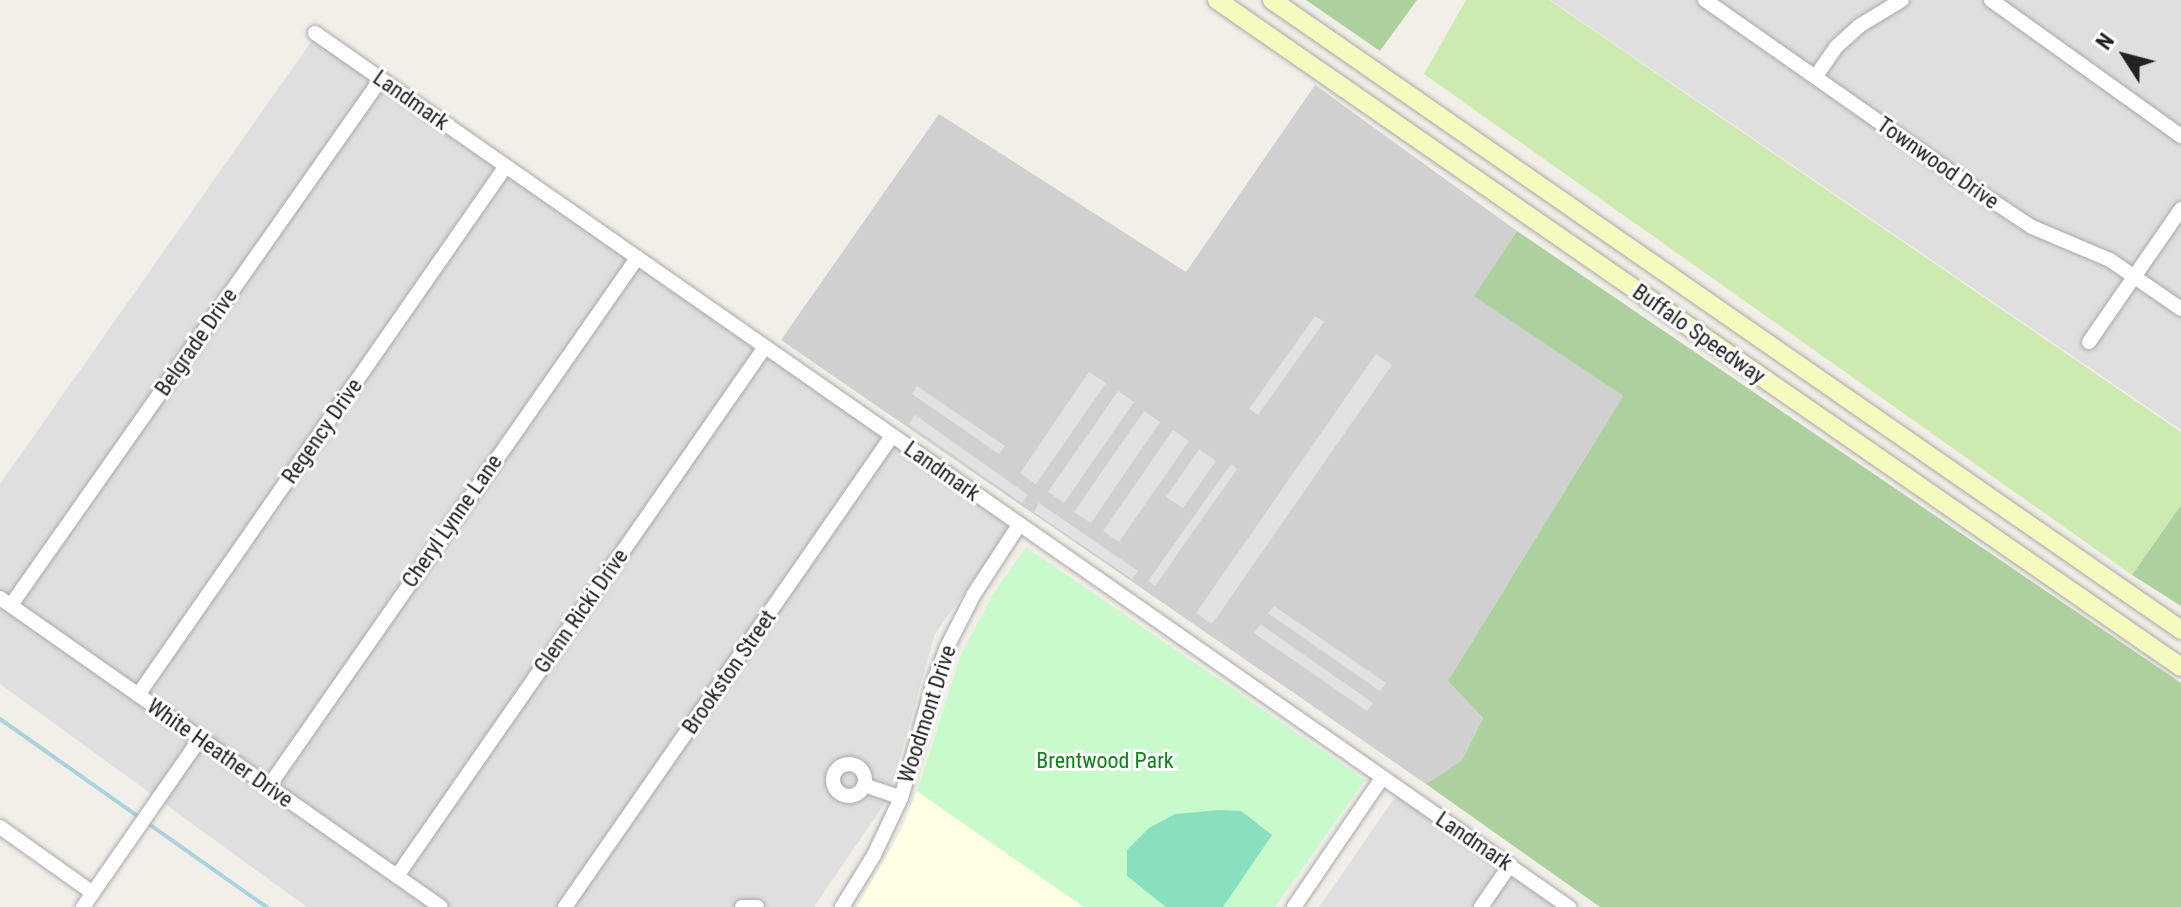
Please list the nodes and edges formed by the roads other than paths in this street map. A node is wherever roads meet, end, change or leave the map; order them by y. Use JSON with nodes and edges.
{"nodes":[{"id":1,"x":1217,"y":0,"type":"edge"},
{"id":2,"x":1272,"y":0,"type":"edge"},
{"id":3,"x":1705,"y":0,"type":"edge"},
{"id":4,"x":1902,"y":0,"type":"edge"},
{"id":5,"x":1991,"y":0,"type":"edge"},
{"id":6,"x":315,"y":33,"type":"dead end"},
{"id":7,"x":1324,"y":36,"type":"junction"},
{"id":8,"x":1306,"y":61,"type":"junction"},
{"id":9,"x":1816,"y":76,"type":"junction"},
{"id":10,"x":381,"y":79,"type":"junction"},
{"id":11,"x":2181,"y":136,"type":"edge"},
{"id":12,"x":1484,"y":147,"type":"junction"},
{"id":13,"x":506,"y":166,"type":"junction"},
{"id":14,"x":1466,"y":172,"type":"junction"},
{"id":15,"x":2181,"y":209,"type":"edge"},
{"id":16,"x":1642,"y":256,"type":"junction"},
{"id":17,"x":637,"y":258,"type":"junction"},
{"id":18,"x":2134,"y":276,"type":"junction"},
{"id":19,"x":1624,"y":282,"type":"junction"},
{"id":20,"x":2181,"y":309,"type":"edge"},
{"id":21,"x":2089,"y":342,"type":"dead end"},
{"id":22,"x":765,"y":347,"type":"junction"},
{"id":23,"x":1800,"y":367,"type":"junction"},
{"id":24,"x":1782,"y":392,"type":"junction"},
{"id":25,"x":892,"y":436,"type":"junction"},
{"id":26,"x":1964,"y":479,"type":"junction"},
{"id":27,"x":1945,"y":507,"type":"junction"},
{"id":28,"x":1019,"y":525,"type":"junction"},
{"id":29,"x":5,"y":602,"type":"edge"},
{"id":30,"x":2162,"y":617,"type":"junction"},
{"id":31,"x":2181,"y":630,"type":"edge"},
{"id":32,"x":2144,"y":642,"type":"junction"},
{"id":33,"x":2181,"y":667,"type":"edge"},
{"id":34,"x":138,"y":695,"type":"junction"},
{"id":35,"x":199,"y":740,"type":"junction"},
{"id":36,"x":1382,"y":778,"type":"junction"},
{"id":37,"x":864,"y":785,"type":"dead end"},
{"id":38,"x":269,"y":786,"type":"junction"},
{"id":39,"x":901,"y":798,"type":"junction"},
{"id":40,"x":0,"y":827,"type":"edge"},
{"id":41,"x":1510,"y":865,"type":"junction"},
{"id":42,"x":397,"y":876,"type":"junction"},
{"id":43,"x":93,"y":893,"type":"junction"},
{"id":44,"x":83,"y":907,"type":"edge"},
{"id":45,"x":441,"y":907,"type":"edge"},
{"id":46,"x":565,"y":907,"type":"edge"},
{"id":47,"x":742,"y":907,"type":"edge"},
{"id":48,"x":757,"y":907,"type":"edge"},
{"id":49,"x":842,"y":907,"type":"edge"},
{"id":50,"x":1294,"y":907,"type":"edge"},
{"id":51,"x":1481,"y":907,"type":"edge"},
{"id":52,"x":1569,"y":907,"type":"edge"}],
"edges":[{"from":1,"to":8,"type":"main road","name":"Buffalo Speedway"},
{"from":2,"to":7,"type":"main road","name":"Buffalo Speedway"},
{"from":3,"to":9,"type":"street","name":"Townwood Drive"},
{"from":4,"to":9,"type":"street"},
{"from":5,"to":11,"type":"street"},
{"from":6,"to":10,"type":"street","name":"Landmark"},
{"from":7,"to":8,"type":"main road"},
{"from":7,"to":12,"type":"main road","name":"Buffalo Speedway"},
{"from":8,"to":14,"type":"main road","name":"Buffalo Speedway"},
{"from":9,"to":18,"type":"street","name":"Townwood Drive"},
{"from":10,"to":13,"type":"street","name":"Landmark"},
{"from":10,"to":29,"type":"street","name":"Belgrade Drive"},
{"from":12,"to":14,"type":"main road"},
{"from":12,"to":16,"type":"main road","name":"Buffalo Speedway"},
{"from":13,"to":17,"type":"street","name":"Landmark"},
{"from":13,"to":34,"type":"street","name":"Regency Drive"},
{"from":14,"to":19,"type":"main road","name":"Buffalo Speedway"},
{"from":15,"to":18,"type":"street"},
{"from":16,"to":19,"type":"main road"},
{"from":16,"to":23,"type":"main road","name":"Buffalo Speedway"},
{"from":17,"to":22,"type":"street","name":"Landmark"},
{"from":17,"to":38,"type":"street","name":"Cheryl Lynne Lane"},
{"from":18,"to":20,"type":"street","name":"Townwood Drive"},
{"from":18,"to":21,"type":"street"},
{"from":19,"to":24,"type":"main road","name":"Buffalo Speedway"},
{"from":22,"to":25,"type":"street","name":"Landmark"},
{"from":22,"to":42,"type":"street","name":"Glenn Ricki Drive"},
{"from":23,"to":24,"type":"main road"},
{"from":23,"to":26,"type":"main road","name":"Buffalo Speedway"},
{"from":24,"to":27,"type":"main road","name":"Buffalo Speedway"},
{"from":25,"to":28,"type":"street","name":"Landmark"},
{"from":25,"to":46,"type":"street","name":"Brookston Street"},
{"from":26,"to":27,"type":"main road"},
{"from":26,"to":30,"type":"main road","name":"Buffalo Speedway"},
{"from":27,"to":32,"type":"main road","name":"Buffalo Speedway"},
{"from":28,"to":36,"type":"street","name":"Landmark"},
{"from":28,"to":39,"type":"street","name":"Woodmont Drive"},
{"from":29,"to":34,"type":"street","name":"White Heather Drive"},
{"from":30,"to":31,"type":"main road","name":"Buffalo Speedway"},
{"from":30,"to":32,"type":"main road"},
{"from":32,"to":33,"type":"main road","name":"Buffalo Speedway"},
{"from":34,"to":35,"type":"street","name":"White Heather Drive"},
{"from":35,"to":38,"type":"street","name":"White Heather Drive"},
{"from":35,"to":43,"type":"street"},
{"from":36,"to":41,"type":"street","name":"Landmark"},
{"from":36,"to":50,"type":"street"},
{"from":37,"to":39,"type":"street"},
{"from":38,"to":42,"type":"street","name":"White Heather Drive"},
{"from":39,"to":49,"type":"street","name":"Woodmont Drive"},
{"from":40,"to":43,"type":"street"},
{"from":41,"to":51,"type":"street"},
{"from":41,"to":52,"type":"street","name":"Landmark"},
{"from":42,"to":45,"type":"street","name":"White Heather Drive"},
{"from":43,"to":44,"type":"street"},
{"from":47,"to":48,"type":"street"}]}
